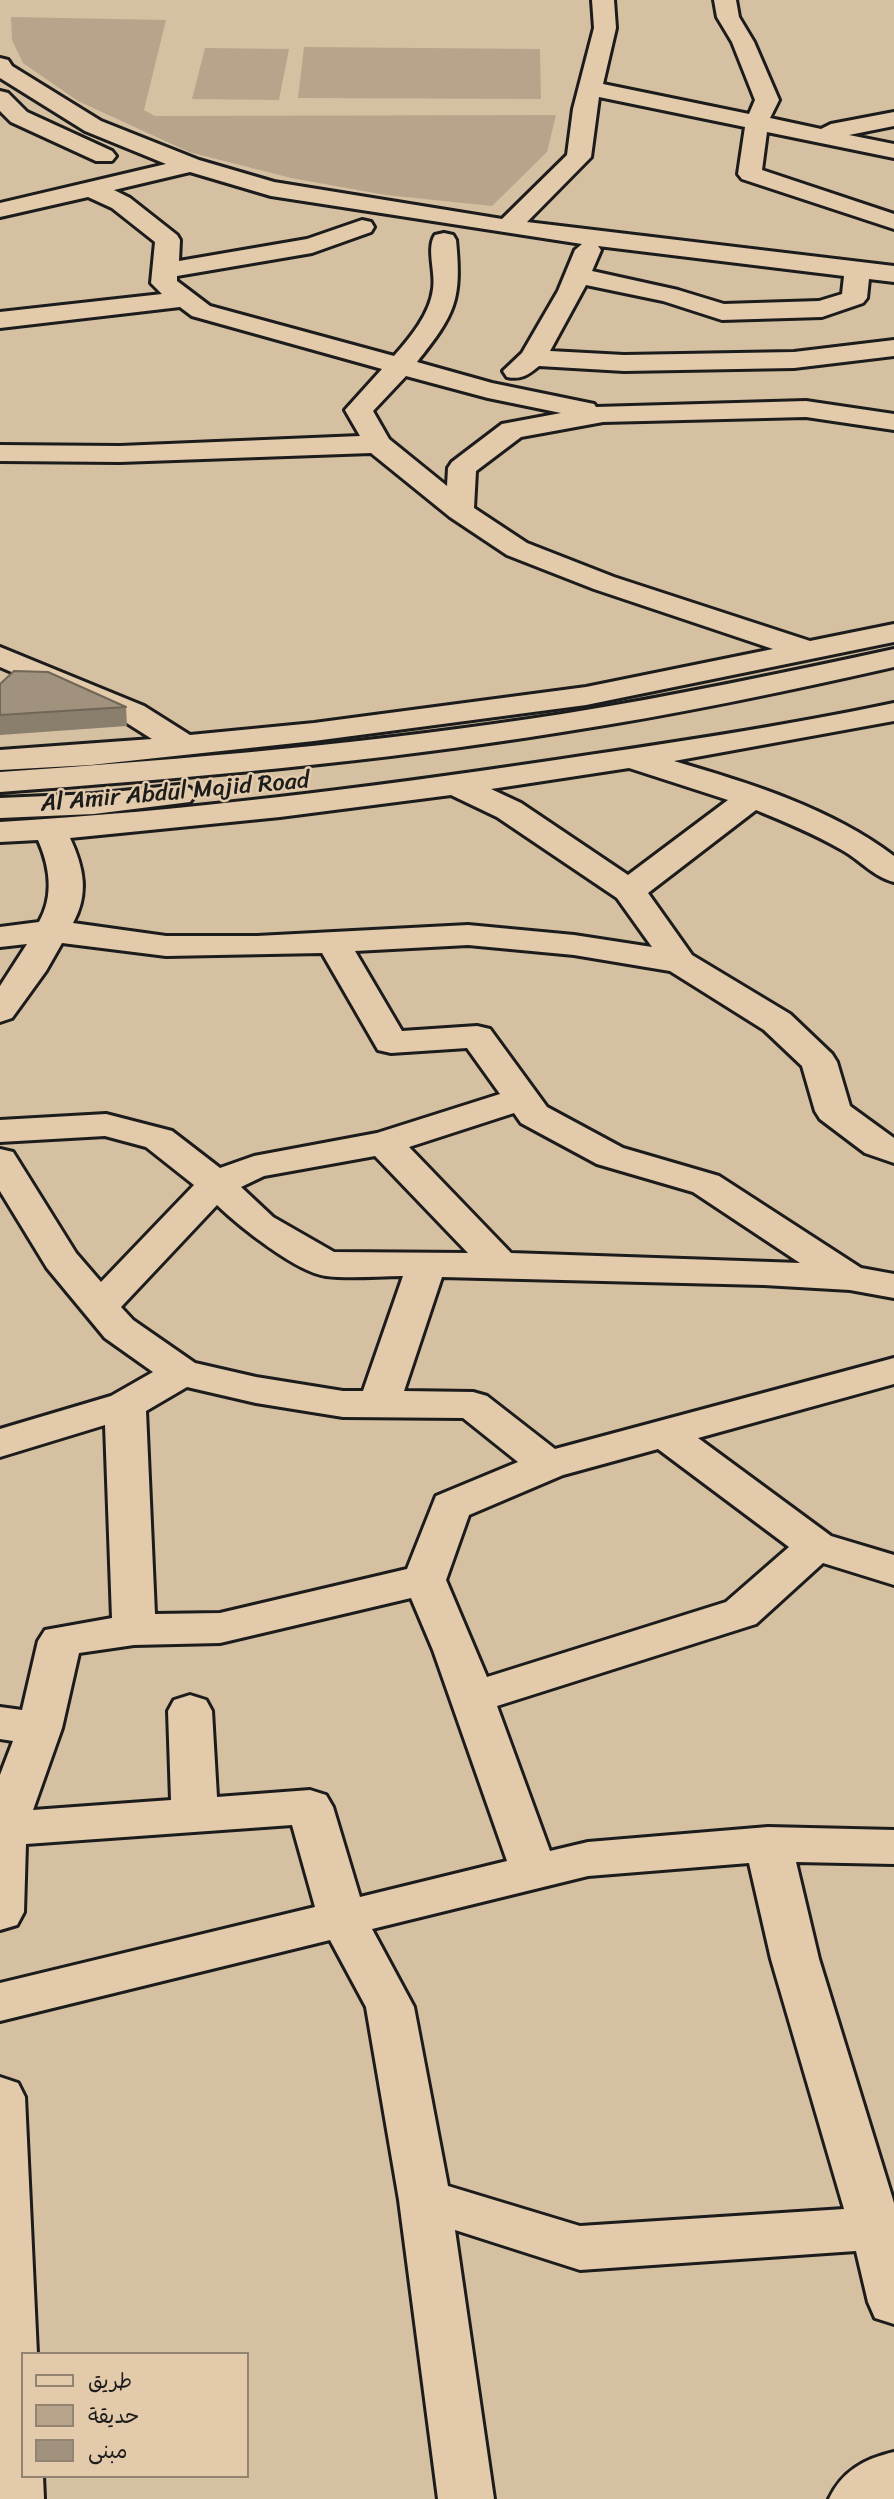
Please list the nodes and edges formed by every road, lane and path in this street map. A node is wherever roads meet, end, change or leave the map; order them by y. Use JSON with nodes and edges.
{"nodes":[{"id":1,"x":603,"y":0,"type":"edge"},
{"id":2,"x":725,"y":0,"type":"edge"},
{"id":3,"x":0,"y":65,"type":"edge"},
{"id":4,"x":590,"y":88,"type":"junction"},
{"id":5,"x":0,"y":99,"type":"edge"},
{"id":6,"x":894,"y":119,"type":"edge"},
{"id":7,"x":757,"y":122,"type":"junction"},
{"id":8,"x":815,"y":134,"type":"junction"},
{"id":9,"x":894,"y":151,"type":"edge"},
{"id":10,"x":191,"y":165,"type":"junction"},
{"id":11,"x":148,"y":177,"type":"junction"},
{"id":12,"x":0,"y":185,"type":"edge"},
{"id":13,"x":93,"y":190,"type":"junction"},
{"id":14,"x":41,"y":201,"type":"junction"},
{"id":15,"x":0,"y":210,"type":"edge"},
{"id":16,"x":482,"y":221,"type":"junction"},
{"id":17,"x":894,"y":222,"type":"edge"},
{"id":18,"x":509,"y":226,"type":"junction"},
{"id":19,"x":362,"y":227,"type":"junction"},
{"id":20,"x":593,"y":237,"type":"junction"},
{"id":21,"x":444,"y":240,"type":"junction"},
{"id":22,"x":858,"y":270,"type":"junction"},
{"id":23,"x":165,"y":271,"type":"junction"},
{"id":24,"x":893,"y":272,"type":"edge"},
{"id":25,"x":578,"y":275,"type":"junction"},
{"id":26,"x":185,"y":299,"type":"junction"},
{"id":27,"x":722,"y":312,"type":"junction"},
{"id":28,"x":0,"y":320,"type":"edge"},
{"id":29,"x":894,"y":348,"type":"edge"},
{"id":30,"x":533,"y":358,"type":"junction"},
{"id":31,"x":726,"y":362,"type":"junction"},
{"id":32,"x":400,"y":365,"type":"junction"},
{"id":33,"x":488,"y":390,"type":"junction"},
{"id":34,"x":603,"y":414,"type":"junction"},
{"id":35,"x":894,"y":422,"type":"edge"},
{"id":36,"x":378,"y":444,"type":"junction"},
{"id":37,"x":0,"y":453,"type":"edge"},
{"id":38,"x":460,"y":511,"type":"junction"},
{"id":39,"x":894,"y":634,"type":"edge"},
{"id":40,"x":810,"y":651,"type":"junction"},
{"id":41,"x":0,"y":656,"type":"edge"},
{"id":42,"x":894,"y":658,"type":"edge"},
{"id":43,"x":893,"y":707,"type":"edge"},
{"id":44,"x":183,"y":745,"type":"junction"},
{"id":45,"x":628,"y":759,"type":"junction"},
{"id":46,"x":0,"y":760,"type":"edge"},
{"id":47,"x":340,"y":765,"type":"junction"},
{"id":48,"x":0,"y":782,"type":"edge"},
{"id":49,"x":457,"y":785,"type":"junction"},
{"id":50,"x":750,"y":799,"type":"junction"},
{"id":51,"x":0,"y":808,"type":"edge"},
{"id":52,"x":50,"y":829,"type":"junction"},
{"id":53,"x":0,"y":832,"type":"edge"},
{"id":54,"x":855,"y":844,"type":"junction"},
{"id":55,"x":894,"y":848,"type":"edge"},
{"id":56,"x":894,"y":872,"type":"edge"},
{"id":57,"x":629,"y":891,"type":"junction"},
{"id":58,"x":52,"y":931,"type":"junction"},
{"id":59,"x":0,"y":937,"type":"edge"},
{"id":60,"x":332,"y":941,"type":"junction"},
{"id":61,"x":680,"y":962,"type":"junction"},
{"id":62,"x":0,"y":1011,"type":"edge"},
{"id":63,"x":522,"y":1099,"type":"junction"},
{"id":64,"x":0,"y":1131,"type":"edge"},
{"id":65,"x":384,"y":1143,"type":"junction"},
{"id":66,"x":894,"y":1152,"type":"edge"},
{"id":67,"x":0,"y":1160,"type":"edge"},
{"id":68,"x":216,"y":1184,"type":"junction"},
{"id":69,"x":426,"y":1265,"type":"junction"},
{"id":70,"x":500,"y":1265,"type":"junction"},
{"id":71,"x":850,"y":1278,"type":"junction"},
{"id":72,"x":894,"y":1286,"type":"edge"},
{"id":73,"x":100,"y":1306,"type":"junction"},
{"id":74,"x":894,"y":1371,"type":"edge"},
{"id":75,"x":182,"y":1373,"type":"junction"},
{"id":76,"x":379,"y":1404,"type":"junction"},
{"id":77,"x":125,"y":1405,"type":"junction"},
{"id":78,"x":666,"y":1434,"type":"junction"},
{"id":79,"x":0,"y":1443,"type":"edge"},
{"id":80,"x":548,"y":1465,"type":"junction"},
{"id":81,"x":816,"y":1545,"type":"junction"},
{"id":82,"x":894,"y":1570,"type":"edge"},
{"id":83,"x":425,"y":1580,"type":"junction"},
{"id":84,"x":134,"y":1630,"type":"junction"},
{"id":85,"x":472,"y":1698,"type":"junction"},
{"id":86,"x":190,"y":1711,"type":"dead end"},
{"id":87,"x":20,"y":1726,"type":"edge"},
{"id":88,"x":195,"y":1815,"type":"junction"},
{"id":89,"x":1,"y":1829,"type":"edge"},
{"id":90,"x":768,"y":1844,"type":"junction"},
{"id":91,"x":894,"y":1847,"type":"edge"},
{"id":92,"x":534,"y":1872,"type":"junction"},
{"id":93,"x":0,"y":1912,"type":"edge"},
{"id":94,"x":342,"y":1917,"type":"junction"},
{"id":95,"x":0,"y":2002,"type":"edge"},
{"id":96,"x":0,"y":2097,"type":"edge"},
{"id":97,"x":425,"y":2200,"type":"junction"},
{"id":98,"x":2,"y":2218,"type":"edge"},
{"id":99,"x":876,"y":2228,"type":"junction"},
{"id":100,"x":894,"y":2302,"type":"edge"},
{"id":101,"x":894,"y":2476,"type":"edge"},
{"id":102,"x":16,"y":2499,"type":"edge"},
{"id":103,"x":466,"y":2499,"type":"edge"},
{"id":104,"x":857,"y":2499,"type":"edge"}],
"edges":[{"from":1,"to":4,"type":"street"},
{"from":2,"to":7,"type":"street"},
{"from":3,"to":10,"type":"street"},
{"from":4,"to":7,"type":"street"},
{"from":4,"to":18,"type":"street"},
{"from":5,"to":11,"type":"street"},
{"from":6,"to":8,"type":"street"},
{"from":7,"to":8,"type":"street"},
{"from":7,"to":17,"type":"street"},
{"from":8,"to":9,"type":"street"},
{"from":10,"to":11,"type":"street"},
{"from":10,"to":16,"type":"street"},
{"from":11,"to":13,"type":"street"},
{"from":11,"to":19,"type":"street"},
{"from":12,"to":14,"type":"street"},
{"from":13,"to":14,"type":"street"},
{"from":13,"to":23,"type":"street"},
{"from":14,"to":15,"type":"street"},
{"from":16,"to":18,"type":"street"},
{"from":16,"to":21,"type":"street"},
{"from":18,"to":20,"type":"street"},
{"from":19,"to":21,"type":"street"},
{"from":19,"to":23,"type":"street"},
{"from":20,"to":22,"type":"street"},
{"from":20,"to":25,"type":"street"},
{"from":21,"to":32,"type":"street"},
{"from":22,"to":24,"type":"street"},
{"from":22,"to":27,"type":"street"},
{"from":23,"to":26,"type":"street"},
{"from":25,"to":27,"type":"street"},
{"from":25,"to":30,"type":"street"},
{"from":26,"to":28,"type":"street"},
{"from":26,"to":32,"type":"street"},
{"from":27,"to":31,"type":"street"},
{"from":29,"to":31,"type":"street"},
{"from":30,"to":31,"type":"street"},
{"from":30,"to":33,"type":"street"},
{"from":32,"to":33,"type":"street"},
{"from":32,"to":36,"type":"street"},
{"from":33,"to":34,"type":"street"},
{"from":34,"to":35,"type":"street"},
{"from":34,"to":38,"type":"street"},
{"from":36,"to":37,"type":"street"},
{"from":36,"to":38,"type":"street"},
{"from":38,"to":40,"type":"street"},
{"from":39,"to":40,"type":"street"},
{"from":40,"to":44,"type":"street"},
{"from":41,"to":44,"type":"street"},
{"from":42,"to":47,"type":"street"},
{"from":43,"to":45,"type":"street"},
{"from":43,"to":47,"type":"street"},
{"from":44,"to":46,"type":"street"},
{"from":45,"to":49,"type":"street"},
{"from":45,"to":50,"type":"street"},
{"from":47,"to":48,"type":"street","name":"Al Amir Abdul Majid Road"},
{"from":47,"to":51,"type":"street","name":"Al Amir Abdul Majid Road"},
{"from":49,"to":52,"type":"street"},
{"from":49,"to":57,"type":"street"},
{"from":50,"to":54,"type":"street"},
{"from":50,"to":57,"type":"street"},
{"from":52,"to":53,"type":"street"},
{"from":52,"to":58,"type":"street"},
{"from":54,"to":55,"type":"street"},
{"from":54,"to":56,"type":"street"},
{"from":57,"to":61,"type":"street"},
{"from":58,"to":59,"type":"street"},
{"from":58,"to":60,"type":"street"},
{"from":58,"to":62,"type":"street"},
{"from":60,"to":61,"type":"street"},
{"from":60,"to":63,"type":"street"},
{"from":61,"to":66,"type":"street"},
{"from":63,"to":65,"type":"street"},
{"from":63,"to":71,"type":"street"},
{"from":64,"to":68,"type":"street"},
{"from":65,"to":68,"type":"street"},
{"from":65,"to":70,"type":"street"},
{"from":67,"to":73,"type":"street"},
{"from":68,"to":69,"type":"street"},
{"from":68,"to":73,"type":"street"},
{"from":69,"to":70,"type":"street"},
{"from":69,"to":76,"type":"street"},
{"from":70,"to":71,"type":"street"},
{"from":71,"to":72,"type":"street"},
{"from":73,"to":75,"type":"street"},
{"from":74,"to":78,"type":"street"},
{"from":75,"to":76,"type":"street"},
{"from":75,"to":77,"type":"street"},
{"from":76,"to":80,"type":"street"},
{"from":77,"to":79,"type":"street"},
{"from":77,"to":84,"type":"street"},
{"from":78,"to":80,"type":"street"},
{"from":78,"to":81,"type":"street"},
{"from":80,"to":83,"type":"street"},
{"from":81,"to":82,"type":"street"},
{"from":81,"to":85,"type":"street"},
{"from":83,"to":84,"type":"street"},
{"from":83,"to":85,"type":"street"},
{"from":84,"to":87,"type":"street"},
{"from":85,"to":92,"type":"street"},
{"from":86,"to":88,"type":"street"},
{"from":87,"to":89,"type":"street"},
{"from":88,"to":89,"type":"street"},
{"from":88,"to":94,"type":"street"},
{"from":89,"to":93,"type":"street"},
{"from":90,"to":91,"type":"street"},
{"from":90,"to":92,"type":"street"},
{"from":90,"to":99,"type":"street"},
{"from":92,"to":94,"type":"street"},
{"from":94,"to":95,"type":"street"},
{"from":94,"to":97,"type":"street"},
{"from":96,"to":98,"type":"street"},
{"from":97,"to":99,"type":"street"},
{"from":97,"to":103,"type":"street"},
{"from":98,"to":102,"type":"street"},
{"from":99,"to":100,"type":"street"},
{"from":101,"to":104,"type":"street"}]}
